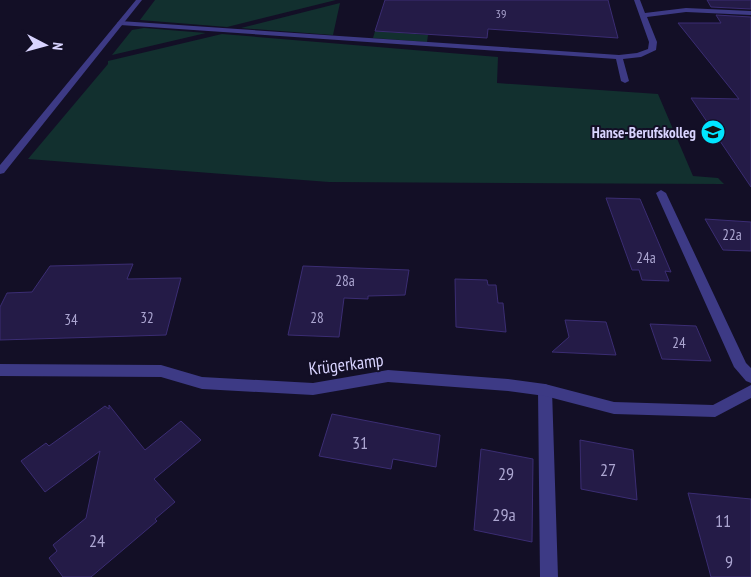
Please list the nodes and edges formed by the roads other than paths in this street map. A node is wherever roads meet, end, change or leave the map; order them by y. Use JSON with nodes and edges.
{"nodes":[{"id":1,"x":139,"y":0,"type":"edge"},
{"id":2,"x":637,"y":0,"type":"edge"},
{"id":3,"x":679,"y":0,"type":"edge"},
{"id":4,"x":686,"y":10,"type":"junction"},
{"id":5,"x":751,"y":13,"type":"edge"},
{"id":6,"x":642,"y":15,"type":"junction"},
{"id":7,"x":120,"y":23,"type":"junction"},
{"id":8,"x":619,"y":57,"type":"junction"},
{"id":9,"x":625,"y":81,"type":"dead end"},
{"id":10,"x":3,"y":162,"type":"edge"},
{"id":11,"x":0,"y":171,"type":"edge"},
{"id":12,"x":661,"y":193,"type":"dead end"},
{"id":13,"x":0,"y":370,"type":"edge"},
{"id":14,"x":751,"y":377,"type":"edge"},
{"id":15,"x":545,"y":390,"type":"junction"},
{"id":16,"x":751,"y":392,"type":"edge"},
{"id":17,"x":548,"y":577,"type":"edge"}],
"edges":[{"from":1,"to":7,"type":"street"},
{"from":2,"to":6,"type":"street"},
{"from":3,"to":4,"type":"street"},
{"from":4,"to":5,"type":"street"},
{"from":4,"to":6,"type":"street"},
{"from":6,"to":8,"type":"street"},
{"from":7,"to":8,"type":"street"},
{"from":7,"to":10,"type":"street"},
{"from":8,"to":9,"type":"street"},
{"from":10,"to":11,"type":"street"},
{"from":12,"to":14,"type":"street"},
{"from":13,"to":15,"type":"street","name":"Krügerkamp"},
{"from":15,"to":16,"type":"street","name":"Krügerkamp"},
{"from":15,"to":17,"type":"street"}]}
